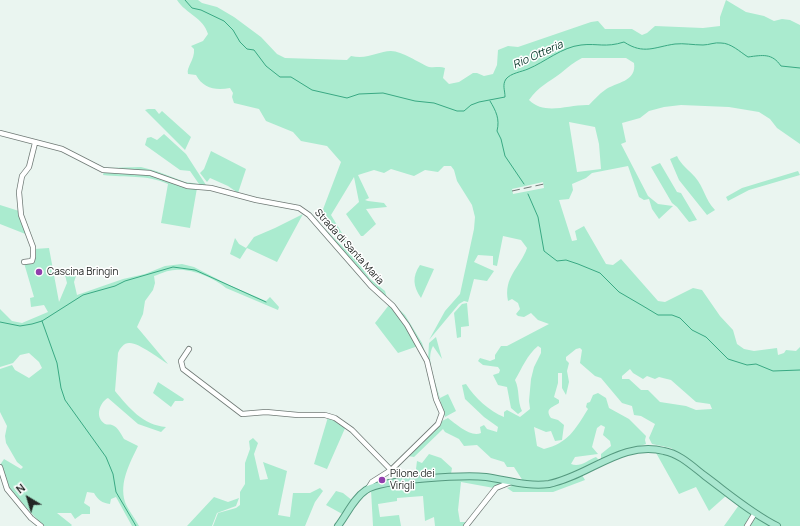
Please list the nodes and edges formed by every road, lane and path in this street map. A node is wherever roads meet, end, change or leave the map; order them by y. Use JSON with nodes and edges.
{"nodes":[{"id":1,"x":0,"y":133,"type":"edge"},
{"id":2,"x":35,"y":143,"type":"junction"},
{"id":3,"x":24,"y":262,"type":"dead end"},
{"id":4,"x":189,"y":349,"type":"dead end"},
{"id":5,"x":0,"y":467,"type":"edge"},
{"id":6,"x":391,"y":470,"type":"junction"},
{"id":7,"x":511,"y":482,"type":"junction"},
{"id":8,"x":367,"y":490,"type":"junction"},
{"id":9,"x":755,"y":513,"type":"junction"},
{"id":10,"x":41,"y":526,"type":"edge"},
{"id":11,"x":338,"y":526,"type":"edge"},
{"id":12,"x":466,"y":526,"type":"edge"},
{"id":13,"x":747,"y":526,"type":"edge"},
{"id":14,"x":777,"y":526,"type":"edge"}],
"edges":[{"from":1,"to":2,"type":"street","name":"Strada di Santa Maria"},
{"from":2,"to":3,"type":"street"},
{"from":2,"to":6,"type":"street","name":"Strada di Santa Maria"},
{"from":4,"to":6,"type":"street"},
{"from":5,"to":10,"type":"street"},
{"from":6,"to":8,"type":"street","name":"Strada di Santa Maria"},
{"from":7,"to":8,"type":"main road"},
{"from":7,"to":9,"type":"main road"},
{"from":7,"to":12,"type":"street"},
{"from":8,"to":11,"type":"main road"},
{"from":9,"to":13,"type":"street"},
{"from":9,"to":14,"type":"main road"}]}
